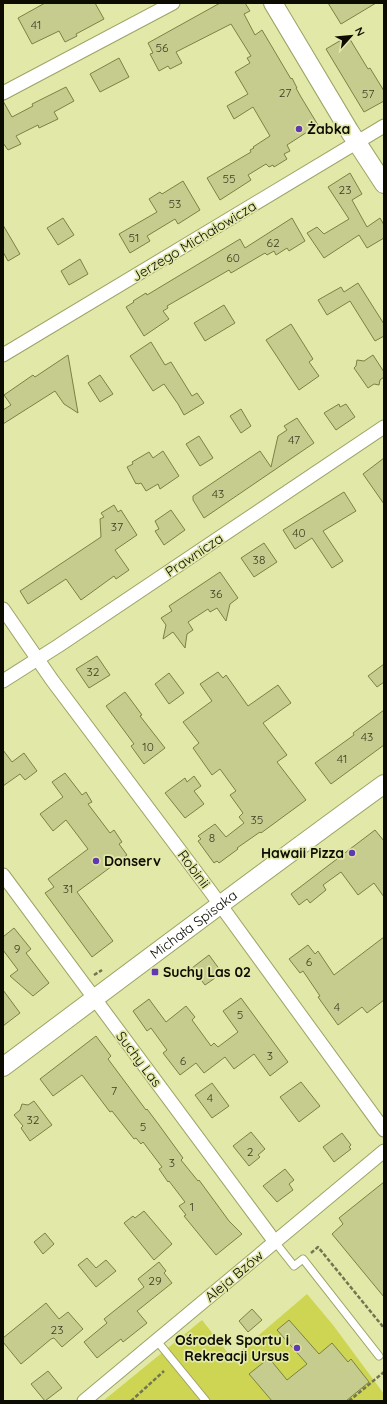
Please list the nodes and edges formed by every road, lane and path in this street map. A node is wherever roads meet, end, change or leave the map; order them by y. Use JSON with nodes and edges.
{"nodes":[{"id":1,"x":172,"y":3,"type":"edge"},
{"id":2,"x":273,"y":3,"type":"edge"},
{"id":3,"x":3,"y":93,"type":"edge"},
{"id":4,"x":384,"y":126,"type":"edge"},
{"id":5,"x":357,"y":142,"type":"junction"},
{"id":6,"x":384,"y":184,"type":"edge"},
{"id":7,"x":3,"y":355,"type":"edge"},
{"id":8,"x":384,"y":427,"type":"edge"},
{"id":9,"x":3,"y":609,"type":"edge"},
{"id":10,"x":37,"y":659,"type":"junction"},
{"id":11,"x":3,"y":681,"type":"edge"},
{"id":12,"x":384,"y":784,"type":"edge"},
{"id":13,"x":3,"y":875,"type":"edge"},
{"id":14,"x":220,"y":905,"type":"junction"},
{"id":15,"x":94,"y":999,"type":"junction"},
{"id":16,"x":3,"y":1067,"type":"edge"},
{"id":17,"x":384,"y":1130,"type":"edge"},
{"id":18,"x":384,"y":1151,"type":"edge"},
{"id":19,"x":275,"y":1242,"type":"junction"},
{"id":20,"x":303,"y":1259,"type":"junction"},
{"id":21,"x":384,"y":1328,"type":"edge"},
{"id":22,"x":157,"y":1341,"type":"junction"},
{"id":23,"x":379,"y":1356,"type":"dead end"},
{"id":24,"x":164,"y":1371,"type":"dead end"},
{"id":25,"x":384,"y":1372,"type":"edge"},
{"id":26,"x":84,"y":1401,"type":"edge"},
{"id":27,"x":131,"y":1401,"type":"edge"},
{"id":28,"x":206,"y":1401,"type":"edge"},
{"id":29,"x":349,"y":1401,"type":"edge"}],
"edges":[{"from":1,"to":3,"type":"street"},
{"from":2,"to":5,"type":"street"},
{"from":4,"to":5,"type":"street","name":"Jerzego Michałowicza"},
{"from":5,"to":6,"type":"street"},
{"from":5,"to":7,"type":"street","name":"Jerzego Michałowicza"},
{"from":8,"to":10,"type":"street","name":"Prawnicza"},
{"from":9,"to":10,"type":"street","name":"Robinii"},
{"from":10,"to":11,"type":"street","name":"Prawnicza"},
{"from":10,"to":14,"type":"street","name":"Robinii"},
{"from":12,"to":14,"type":"street","name":"Michała Spisaka"},
{"from":13,"to":15,"type":"street","name":"Suchy Las"},
{"from":14,"to":15,"type":"street","name":"Michała Spisaka"},
{"from":14,"to":17,"type":"street","name":"Robinii"},
{"from":15,"to":16,"type":"street","name":"Michała Spisaka"},
{"from":15,"to":19,"type":"street","name":"Suchy Las"},
{"from":18,"to":19,"type":"street","name":"Aleja Bzów"},
{"from":19,"to":20,"type":"lane"},
{"from":19,"to":22,"type":"street","name":"Aleja Bzów"},
{"from":20,"to":21,"type":"path"},
{"from":20,"to":23,"type":"lane"},
{"from":22,"to":26,"type":"street","name":"Aleja Bzów"},
{"from":22,"to":28,"type":"lane"},
{"from":24,"to":27,"type":"path"},
{"from":25,"to":29,"type":"path"}]}
